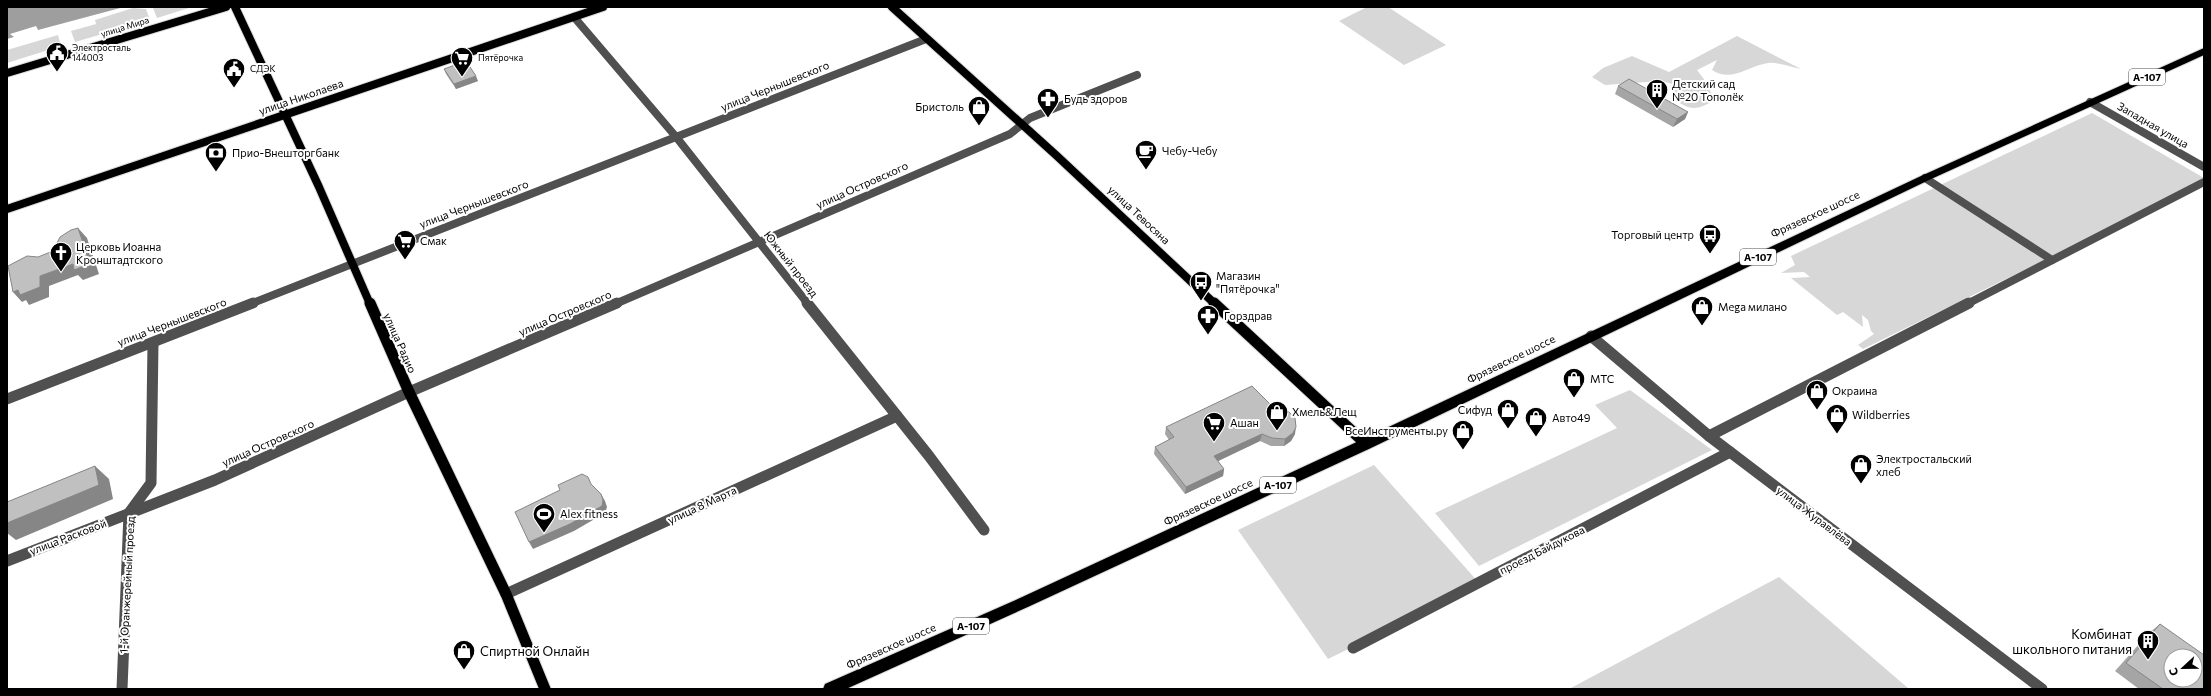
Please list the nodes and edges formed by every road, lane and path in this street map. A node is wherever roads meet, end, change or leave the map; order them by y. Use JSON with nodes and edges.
{"nodes":[{"id":1,"x":226,"y":7,"type":"edge"},
{"id":2,"x":235,"y":7,"type":"edge"},
{"id":3,"x":603,"y":7,"type":"edge"},
{"id":4,"x":892,"y":7,"type":"edge"},
{"id":5,"x":574,"y":17,"type":"junction"},
{"id":6,"x":926,"y":39,"type":"junction"},
{"id":7,"x":2204,"y":51,"type":"edge"},
{"id":8,"x":7,"y":73,"type":"edge"},
{"id":9,"x":1137,"y":75,"type":"dead end"},
{"id":10,"x":2090,"y":102,"type":"junction"},
{"id":11,"x":286,"y":114,"type":"junction"},
{"id":12,"x":1022,"y":124,"type":"junction"},
{"id":13,"x":676,"y":138,"type":"junction"},
{"id":14,"x":2204,"y":168,"type":"edge"},
{"id":15,"x":1925,"y":178,"type":"junction"},
{"id":16,"x":2204,"y":182,"type":"edge"},
{"id":17,"x":7,"y":209,"type":"edge"},
{"id":18,"x":759,"y":243,"type":"junction"},
{"id":19,"x":2052,"y":260,"type":"junction"},
{"id":20,"x":352,"y":265,"type":"junction"},
{"id":21,"x":1591,"y":336,"type":"junction"},
{"id":22,"x":153,"y":343,"type":"junction"},
{"id":23,"x":409,"y":392,"type":"junction"},
{"id":24,"x":7,"y":399,"type":"edge"},
{"id":25,"x":897,"y":416,"type":"junction"},
{"id":26,"x":1709,"y":436,"type":"junction"},
{"id":27,"x":1366,"y":444,"type":"junction"},
{"id":28,"x":1730,"y":452,"type":"junction"},
{"id":29,"x":129,"y":513,"type":"junction"},
{"id":30,"x":984,"y":530,"type":"dead end"},
{"id":31,"x":7,"y":561,"type":"edge"},
{"id":32,"x":506,"y":594,"type":"junction"},
{"id":33,"x":1353,"y":648,"type":"dead end"},
{"id":34,"x":122,"y":689,"type":"edge"},
{"id":35,"x":546,"y":689,"type":"edge"},
{"id":36,"x":830,"y":689,"type":"edge"},
{"id":37,"x":2042,"y":689,"type":"edge"}],
"edges":[{"from":1,"to":8,"type":"main road","name":"улица Мира"},
{"from":2,"to":11,"type":"main road","name":"улица Радио"},
{"from":3,"to":5,"type":"main road","name":"улица Николаева"},
{"from":4,"to":6,"type":"main road","name":"улица Тевосяна"},
{"from":5,"to":11,"type":"main road","name":"улица Николаева"},
{"from":5,"to":13,"type":"street","name":"Южный проезд"},
{"from":6,"to":12,"type":"main road","name":"улица Тевосяна"},
{"from":6,"to":13,"type":"street","name":"улица Чернышевского"},
{"from":7,"to":10,"type":"highway","name":"Фрязевское шоссе","number":"А-107"},
{"from":9,"to":12,"type":"street"},
{"from":10,"to":14,"type":"street","name":"Западная улица"},
{"from":10,"to":15,"type":"highway","name":"Фрязевское шоссе","number":"А-107"},
{"from":11,"to":17,"type":"main road","name":"улица Николаева"},
{"from":11,"to":20,"type":"main road","name":"улица Радио"},
{"from":12,"to":18,"type":"street","name":"улица Островского"},
{"from":12,"to":27,"type":"main road","name":"улица Тевосяна"},
{"from":13,"to":18,"type":"street","name":"Южный проезд"},
{"from":13,"to":20,"type":"street","name":"улица Чернышевского"},
{"from":15,"to":19,"type":"street"},
{"from":15,"to":21,"type":"highway","name":"Фрязевское шоссе","number":"А-107"},
{"from":16,"to":19,"type":"street"},
{"from":18,"to":23,"type":"street","name":"улица Островского"},
{"from":18,"to":25,"type":"street","name":"Южный проезд"},
{"from":19,"to":26,"type":"street"},
{"from":20,"to":22,"type":"street","name":"улица Чернышевского"},
{"from":20,"to":23,"type":"main road","name":"улица Радио"},
{"from":21,"to":26,"type":"street","name":"улица Журавлёва"},
{"from":21,"to":27,"type":"highway","name":"Фрязевское шоссе","number":"А-107"},
{"from":22,"to":24,"type":"street","name":"улица Чернышевского"},
{"from":22,"to":29,"type":"street","name":"1-й Оранжерейный проезд"},
{"from":23,"to":29,"type":"street","name":"улица Островского"},
{"from":23,"to":32,"type":"main road","name":"улица Радио"},
{"from":25,"to":30,"type":"street","name":"Южный проезд"},
{"from":25,"to":32,"type":"street","name":"улица 8 Марта"},
{"from":26,"to":28,"type":"street","name":"улица Журавлёва"},
{"from":27,"to":36,"type":"highway","name":"Фрязевское шоссе","number":"А-107"},
{"from":28,"to":33,"type":"street","name":"проезд Байдукова"},
{"from":28,"to":37,"type":"street","name":"улица Журавлёва"},
{"from":29,"to":31,"type":"street","name":"улица Расковой"},
{"from":29,"to":34,"type":"street","name":"1-й Оранжерейный проезд"},
{"from":32,"to":35,"type":"main road","name":"улица Радио"}]}
